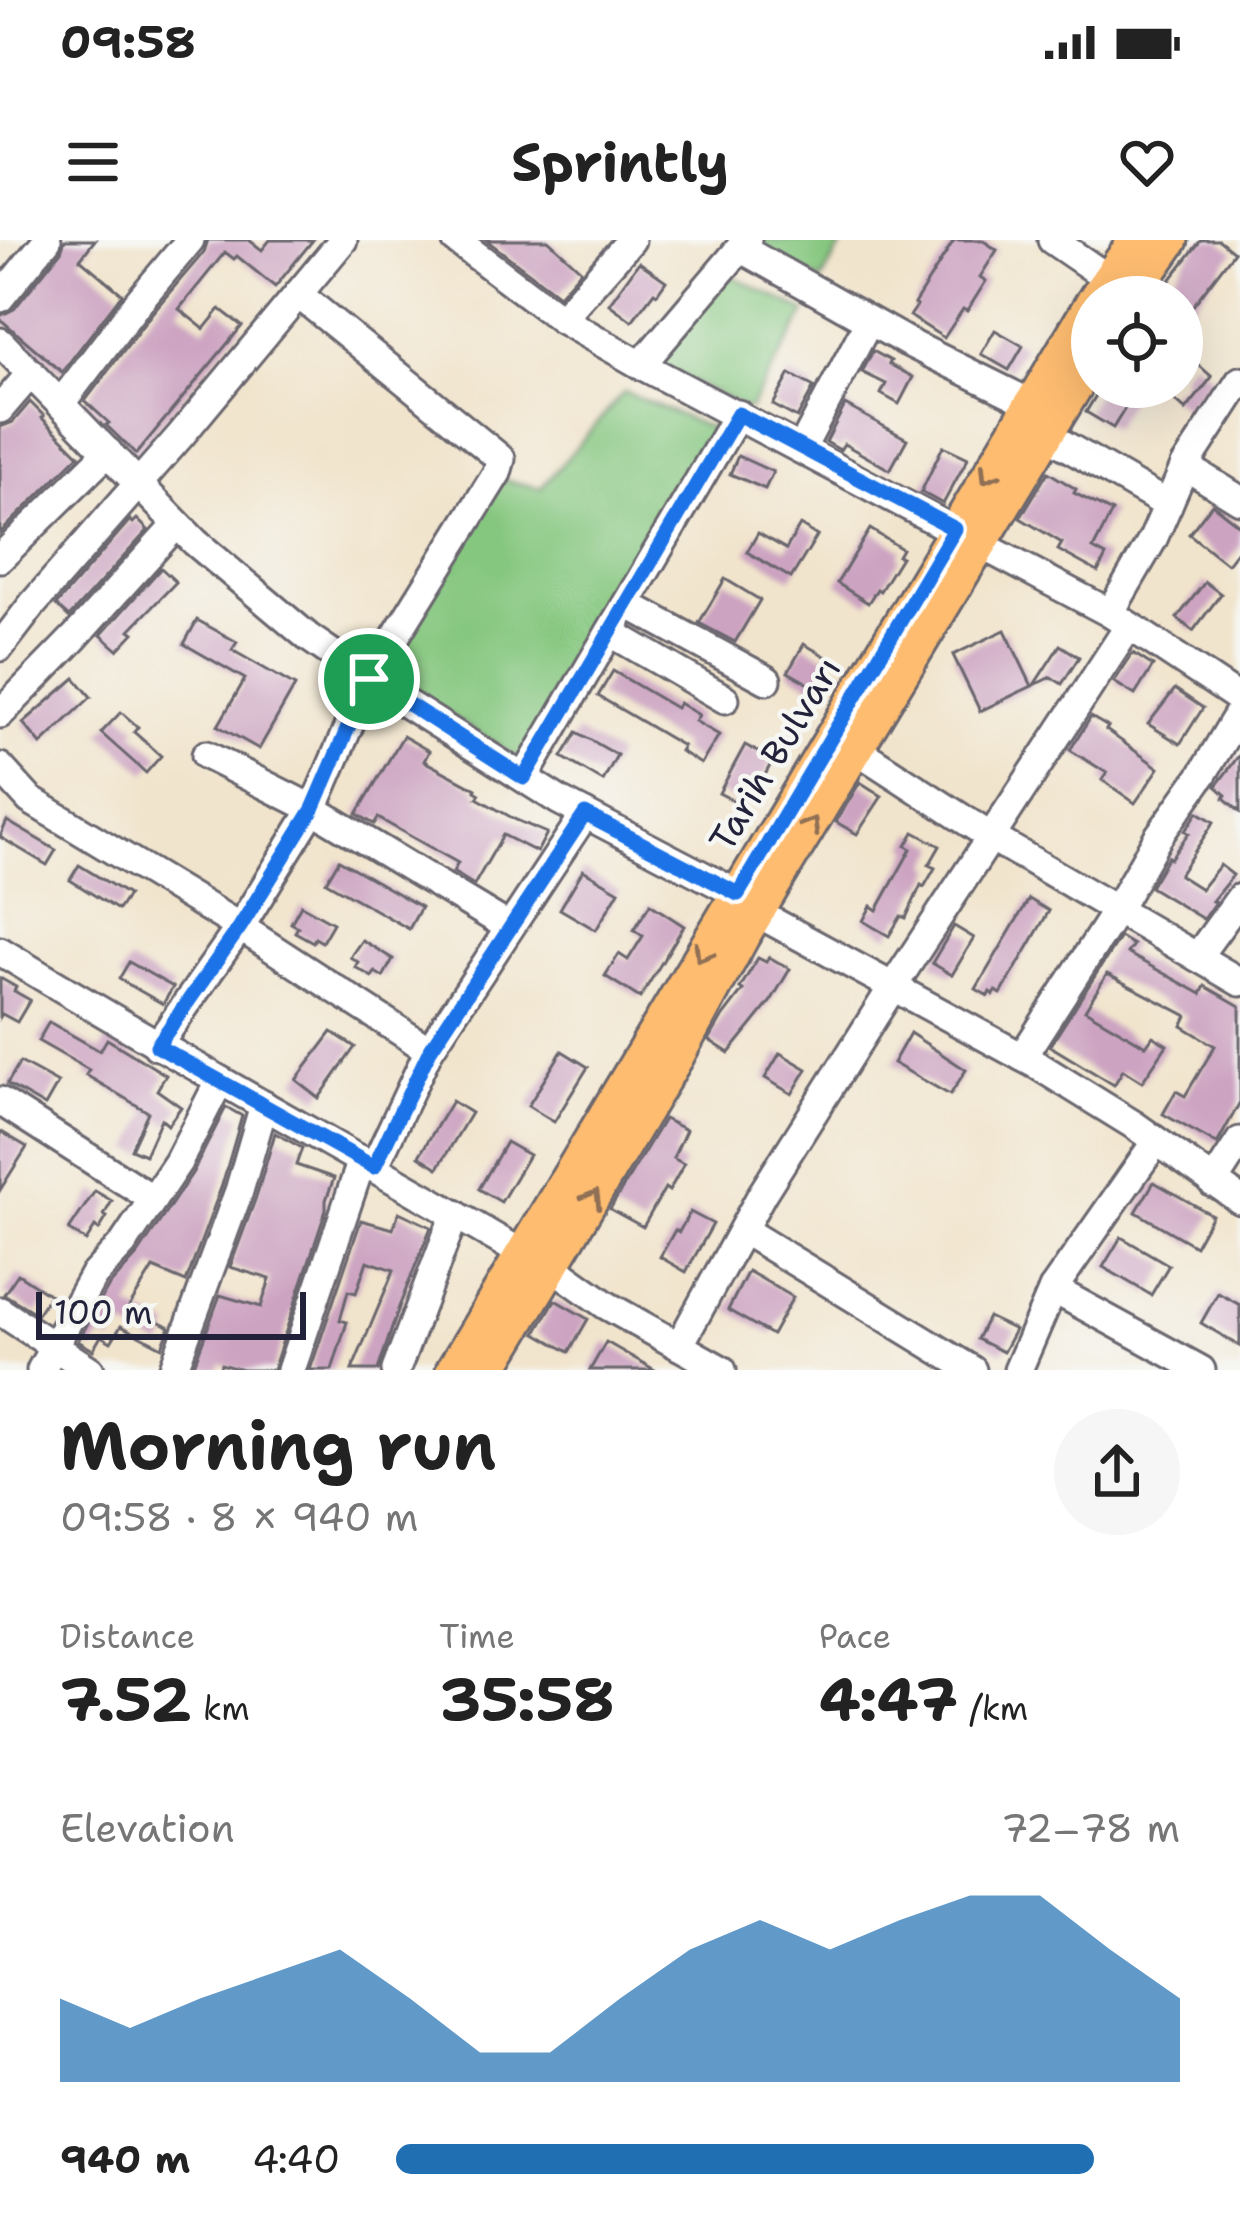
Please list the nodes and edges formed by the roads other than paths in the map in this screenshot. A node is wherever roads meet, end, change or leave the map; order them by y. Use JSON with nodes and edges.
{"nodes":[{"id":1,"x":46,"y":240,"type":"edge"},
{"id":2,"x":190,"y":240,"type":"edge"},
{"id":3,"x":343,"y":240,"type":"edge"},
{"id":4,"x":631,"y":240,"type":"edge"},
{"id":5,"x":1052,"y":240,"type":"edge"},
{"id":6,"x":1136,"y":240,"type":"edge"},
{"id":7,"x":1171,"y":240,"type":"edge"},
{"id":8,"x":469,"y":244,"type":"edge"},
{"id":9,"x":744,"y":244,"type":"edge"},
{"id":10,"x":1089,"y":276,"type":"edge"},
{"id":11,"x":1117,"y":276,"type":"edge"},
{"id":12,"x":1128,"y":276,"type":"edge"},
{"id":13,"x":298,"y":294,"type":"junction"},
{"id":14,"x":0,"y":298,"type":"edge"},
{"id":15,"x":561,"y":319,"type":"junction"},
{"id":16,"x":869,"y":321,"type":"junction"},
{"id":17,"x":0,"y":342,"type":"edge"},
{"id":18,"x":1071,"y":347,"type":"edge"},
{"id":19,"x":641,"y":365,"type":"junction"},
{"id":20,"x":31,"y":373,"type":"junction"},
{"id":21,"x":1240,"y":381,"type":"edge"},
{"id":22,"x":1071,"y":395,"type":"edge"},
{"id":23,"x":61,"y":403,"type":"junction"},
{"id":24,"x":1032,"y":404,"type":"junction"},
{"id":25,"x":0,"y":409,"type":"edge"},
{"id":26,"x":738,"y":414,"type":"junction"},
{"id":27,"x":1048,"y":435,"type":"junction"},
{"id":28,"x":802,"y":448,"type":"junction"},
{"id":29,"x":108,"y":452,"type":"junction"},
{"id":30,"x":1185,"y":466,"type":"junction"},
{"id":31,"x":139,"y":485,"type":"junction"},
{"id":32,"x":1240,"y":500,"type":"edge"},
{"id":33,"x":1168,"y":505,"type":"junction"},
{"id":34,"x":177,"y":524,"type":"junction"},
{"id":35,"x":967,"y":536,"type":"junction"},
{"id":36,"x":0,"y":558,"type":"edge"},
{"id":37,"x":33,"y":604,"type":"junction"},
{"id":38,"x":627,"y":604,"type":"junction"},
{"id":39,"x":1119,"y":620,"type":"junction"},
{"id":40,"x":610,"y":632,"type":"junction"},
{"id":41,"x":75,"y":637,"type":"junction"},
{"id":42,"x":0,"y":647,"type":"edge"},
{"id":43,"x":369,"y":679,"type":"junction"},
{"id":44,"x":767,"y":680,"type":"dead end"},
{"id":45,"x":725,"y":699,"type":"dead end"},
{"id":46,"x":1240,"y":699,"type":"edge"},
{"id":47,"x":1240,"y":711,"type":"edge"},
{"id":48,"x":0,"y":714,"type":"edge"},
{"id":49,"x":856,"y":750,"type":"junction"},
{"id":50,"x":206,"y":755,"type":"dead end"},
{"id":51,"x":0,"y":767,"type":"edge"},
{"id":52,"x":524,"y":778,"type":"junction"},
{"id":53,"x":313,"y":809,"type":"junction"},
{"id":54,"x":585,"y":814,"type":"junction"},
{"id":55,"x":991,"y":837,"type":"junction"},
{"id":56,"x":1240,"y":898,"type":"edge"},
{"id":57,"x":747,"y":903,"type":"junction"},
{"id":58,"x":1116,"y":911,"type":"junction"},
{"id":59,"x":240,"y":927,"type":"junction"},
{"id":60,"x":508,"y":927,"type":"junction"},
{"id":61,"x":0,"y":951,"type":"edge"},
{"id":62,"x":1197,"y":957,"type":"junction"},
{"id":63,"x":1240,"y":982,"type":"edge"},
{"id":64,"x":892,"y":988,"type":"junction"},
{"id":65,"x":157,"y":1046,"type":"junction"},
{"id":66,"x":430,"y":1050,"type":"junction"},
{"id":67,"x":1022,"y":1057,"type":"junction"},
{"id":68,"x":219,"y":1082,"type":"junction"},
{"id":69,"x":0,"y":1101,"type":"edge"},
{"id":70,"x":264,"y":1105,"type":"junction"},
{"id":71,"x":1240,"y":1141,"type":"edge"},
{"id":72,"x":1155,"y":1143,"type":"junction"},
{"id":73,"x":368,"y":1163,"type":"junction"},
{"id":74,"x":1213,"y":1183,"type":"junction"},
{"id":75,"x":153,"y":1199,"type":"junction"},
{"id":76,"x":1240,"y":1200,"type":"edge"},
{"id":77,"x":455,"y":1214,"type":"junction"},
{"id":78,"x":742,"y":1230,"type":"junction"},
{"id":79,"x":538,"y":1260,"type":"junction"},
{"id":80,"x":1054,"y":1288,"type":"junction"},
{"id":81,"x":0,"y":1311,"type":"edge"},
{"id":82,"x":679,"y":1346,"type":"junction"},
{"id":83,"x":48,"y":1359,"type":"edge"},
{"id":84,"x":498,"y":1367,"type":"edge"},
{"id":85,"x":90,"y":1370,"type":"edge"},
{"id":86,"x":172,"y":1370,"type":"edge"},
{"id":87,"x":291,"y":1370,"type":"edge"},
{"id":88,"x":396,"y":1370,"type":"edge"},
{"id":89,"x":453,"y":1370,"type":"edge"},
{"id":90,"x":722,"y":1370,"type":"edge"},
{"id":91,"x":972,"y":1370,"type":"edge"},
{"id":92,"x":1018,"y":1370,"type":"edge"},
{"id":93,"x":1201,"y":1370,"type":"edge"}],
"edges":[{"from":1,"to":14,"type":"street"},
{"from":2,"to":23,"type":"street"},
{"from":3,"to":13,"type":"street"},
{"from":4,"to":15,"type":"street"},
{"from":5,"to":10,"type":"street"},
{"from":6,"to":11,"type":"main road","name":"Tarih Bulvarı"},
{"from":7,"to":12,"type":"main road"},
{"from":8,"to":15,"type":"street"},
{"from":9,"to":16,"type":"street"},
{"from":9,"to":19,"type":"street"},
{"from":13,"to":31,"type":"street"},
{"from":13,"to":43,"type":"street"},
{"from":15,"to":19,"type":"street"},
{"from":16,"to":24,"type":"street"},
{"from":16,"to":28,"type":"street"},
{"from":17,"to":20,"type":"street"},
{"from":18,"to":24,"type":"main road","name":"Tarih Bulvarı"},
{"from":19,"to":26,"type":"street"},
{"from":20,"to":23,"type":"street"},
{"from":20,"to":25,"type":"street"},
{"from":21,"to":30,"type":"street"},
{"from":22,"to":27,"type":"main road"},
{"from":23,"to":29,"type":"street"},
{"from":24,"to":35,"type":"main road","name":"Tarih Bulvarı","one_way":true},
{"from":26,"to":28,"type":"street"},
{"from":26,"to":38,"type":"street"},
{"from":27,"to":33,"type":"street"},
{"from":27,"to":35,"type":"main road"},
{"from":28,"to":35,"type":"street"},
{"from":29,"to":31,"type":"street"},
{"from":29,"to":36,"type":"street"},
{"from":30,"to":32,"type":"street"},
{"from":30,"to":33,"type":"street"},
{"from":31,"to":34,"type":"street"},
{"from":31,"to":37,"type":"street"},
{"from":33,"to":39,"type":"street"},
{"from":34,"to":41,"type":"street"},
{"from":34,"to":43,"type":"street"},
{"from":35,"to":39,"type":"street"},
{"from":35,"to":49,"type":"main road"},
{"from":35,"to":57,"type":"main road","name":"Tarih Bulvarı"},
{"from":37,"to":41,"type":"street"},
{"from":37,"to":42,"type":"street"},
{"from":38,"to":40,"type":"street"},
{"from":38,"to":44,"type":"street"},
{"from":39,"to":46,"type":"street"},
{"from":39,"to":55,"type":"street"},
{"from":40,"to":45,"type":"street"},
{"from":40,"to":52,"type":"street"},
{"from":41,"to":48,"type":"street"},
{"from":43,"to":52,"type":"street"},
{"from":43,"to":53,"type":"street"},
{"from":47,"to":58,"type":"street"},
{"from":49,"to":55,"type":"street"},
{"from":57,"to":49,"type":"main road","one_way":true},
{"from":50,"to":53,"type":"street"},
{"from":51,"to":59,"type":"street"},
{"from":52,"to":54,"type":"street"},
{"from":53,"to":59,"type":"street"},
{"from":53,"to":60,"type":"street"},
{"from":54,"to":57,"type":"street"},
{"from":54,"to":60,"type":"street"},
{"from":55,"to":58,"type":"street"},
{"from":55,"to":64,"type":"street"},
{"from":56,"to":62,"type":"street"},
{"from":57,"to":64,"type":"street"},
{"from":57,"to":79,"type":"main road"},
{"from":58,"to":62,"type":"street"},
{"from":58,"to":67,"type":"street"},
{"from":59,"to":65,"type":"street"},
{"from":59,"to":66,"type":"street"},
{"from":60,"to":66,"type":"street"},
{"from":61,"to":65,"type":"street"},
{"from":62,"to":63,"type":"street"},
{"from":64,"to":67,"type":"street"},
{"from":64,"to":78,"type":"street"},
{"from":65,"to":68,"type":"street"},
{"from":66,"to":73,"type":"street"},
{"from":67,"to":72,"type":"street"},
{"from":68,"to":70,"type":"street"},
{"from":68,"to":75,"type":"street"},
{"from":69,"to":75,"type":"street"},
{"from":70,"to":73,"type":"street"},
{"from":70,"to":86,"type":"street"},
{"from":71,"to":74,"type":"street"},
{"from":72,"to":74,"type":"street"},
{"from":72,"to":80,"type":"street"},
{"from":73,"to":77,"type":"street"},
{"from":73,"to":87,"type":"street"},
{"from":74,"to":76,"type":"street"},
{"from":75,"to":83,"type":"street"},
{"from":77,"to":79,"type":"street"},
{"from":77,"to":88,"type":"street"},
{"from":78,"to":82,"type":"street"},
{"from":78,"to":91,"type":"street"},
{"from":79,"to":82,"type":"street"},
{"from":79,"to":84,"type":"main road"},
{"from":79,"to":89,"type":"main road"},
{"from":80,"to":92,"type":"street"},
{"from":80,"to":93,"type":"street"},
{"from":81,"to":83,"type":"street"},
{"from":82,"to":90,"type":"street"},
{"from":83,"to":85,"type":"street"}]}
